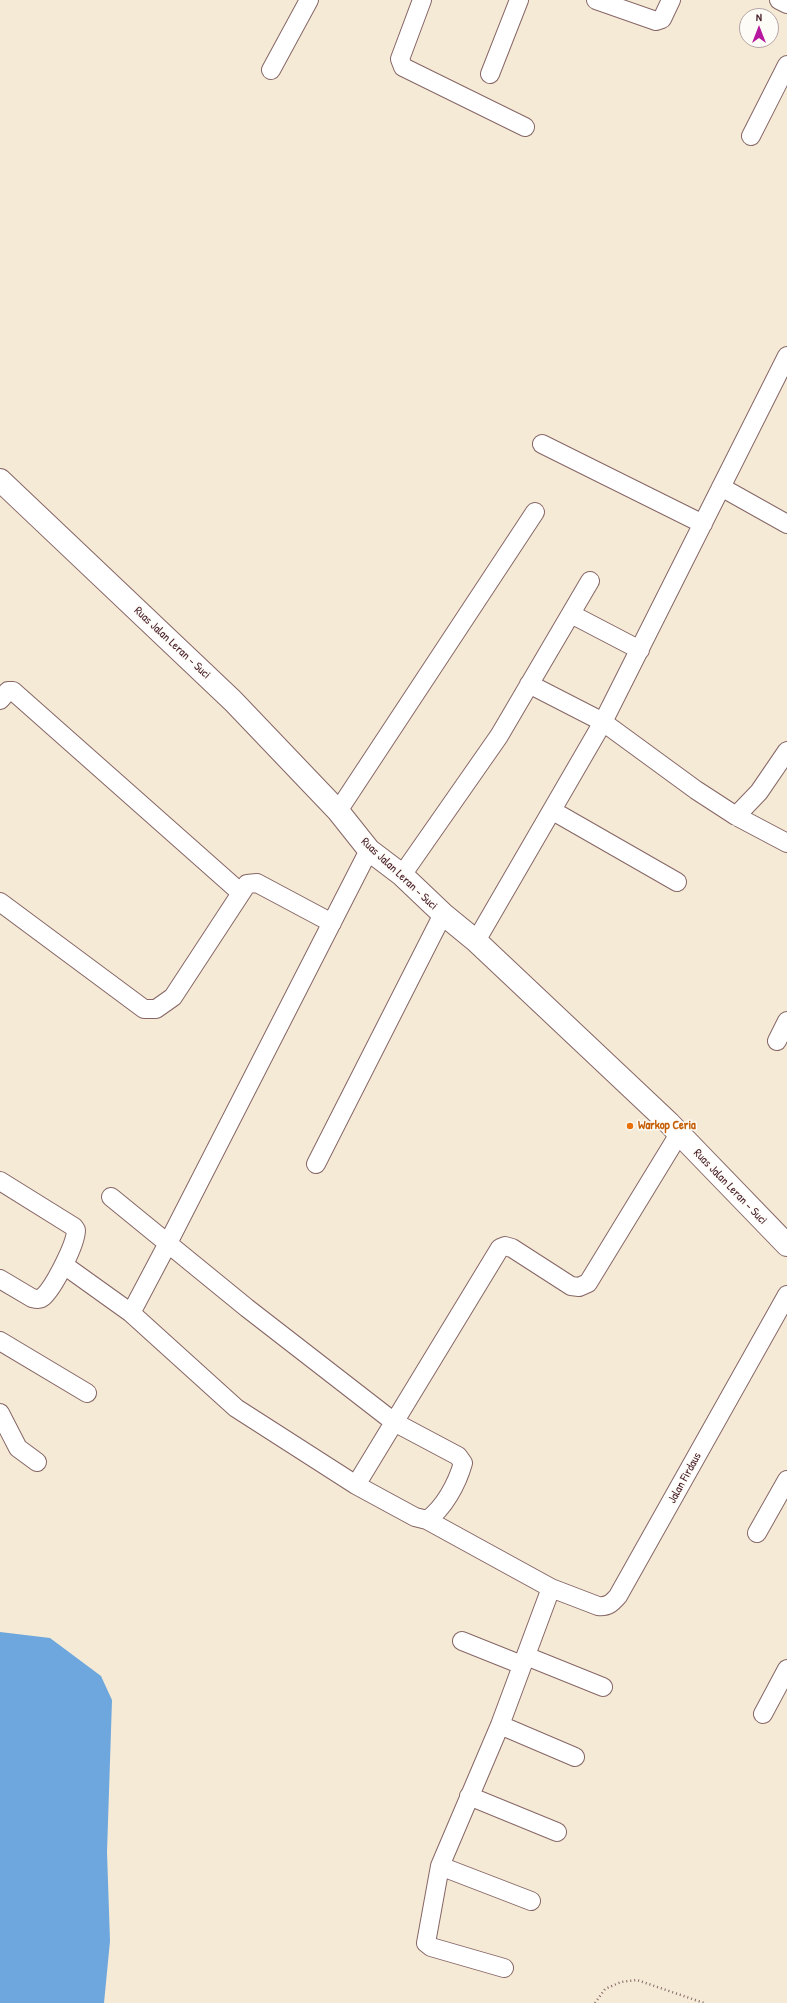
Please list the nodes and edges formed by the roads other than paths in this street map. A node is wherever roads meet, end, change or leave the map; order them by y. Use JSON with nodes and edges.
{"nodes":[{"id":1,"x":310,"y":0,"type":"edge"},
{"id":2,"x":422,"y":0,"type":"edge"},
{"id":3,"x":518,"y":0,"type":"edge"},
{"id":4,"x":596,"y":0,"type":"edge"},
{"id":5,"x":672,"y":0,"type":"edge"},
{"id":6,"x":779,"y":0,"type":"edge"},
{"id":7,"x":787,"y":4,"type":"edge"},
{"id":8,"x":787,"y":65,"type":"edge"},
{"id":9,"x":271,"y":70,"type":"dead end"},
{"id":10,"x":490,"y":74,"type":"dead end"},
{"id":11,"x":525,"y":127,"type":"dead end"},
{"id":12,"x":751,"y":136,"type":"dead end"},
{"id":13,"x":787,"y":356,"type":"edge"},
{"id":14,"x":542,"y":444,"type":"dead end"},
{"id":15,"x":0,"y":480,"type":"edge"},
{"id":16,"x":721,"y":487,"type":"junction"},
{"id":17,"x":535,"y":512,"type":"dead end"},
{"id":18,"x":702,"y":524,"type":"junction"},
{"id":19,"x":787,"y":524,"type":"edge"},
{"id":20,"x":590,"y":582,"type":"dead end"},
{"id":21,"x":571,"y":614,"type":"junction"},
{"id":22,"x":640,"y":650,"type":"junction"},
{"id":23,"x":529,"y":684,"type":"junction"},
{"id":24,"x":0,"y":700,"type":"edge"},
{"id":25,"x":602,"y":722,"type":"junction"},
{"id":26,"x":787,"y":751,"type":"edge"},
{"id":27,"x":338,"y":811,"type":"junction"},
{"id":28,"x":553,"y":811,"type":"junction"},
{"id":29,"x":736,"y":816,"type":"junction"},
{"id":30,"x":787,"y":843,"type":"edge"},
{"id":31,"x":369,"y":850,"type":"junction"},
{"id":32,"x":402,"y":875,"type":"junction"},
{"id":33,"x":677,"y":882,"type":"dead end"},
{"id":34,"x":241,"y":893,"type":"junction"},
{"id":35,"x":0,"y":902,"type":"edge"},
{"id":36,"x":443,"y":914,"type":"junction"},
{"id":37,"x":332,"y":923,"type":"junction"},
{"id":38,"x":476,"y":941,"type":"junction"},
{"id":39,"x":787,"y":1021,"type":"edge"},
{"id":40,"x":777,"y":1041,"type":"dead end"},
{"id":41,"x":679,"y":1134,"type":"junction"},
{"id":42,"x":316,"y":1164,"type":"dead end"},
{"id":43,"x":0,"y":1181,"type":"edge"},
{"id":44,"x":111,"y":1197,"type":"dead end"},
{"id":45,"x":168,"y":1243,"type":"junction"},
{"id":46,"x":787,"y":1246,"type":"edge"},
{"id":47,"x":64,"y":1265,"type":"junction"},
{"id":48,"x":0,"y":1279,"type":"edge"},
{"id":49,"x":787,"y":1295,"type":"edge"},
{"id":50,"x":131,"y":1313,"type":"junction"},
{"id":51,"x":0,"y":1341,"type":"edge"},
{"id":52,"x":87,"y":1393,"type":"dead end"},
{"id":53,"x":0,"y":1413,"type":"edge"},
{"id":54,"x":394,"y":1422,"type":"junction"},
{"id":55,"x":37,"y":1462,"type":"dead end"},
{"id":56,"x":787,"y":1480,"type":"edge"},
{"id":57,"x":356,"y":1485,"type":"junction"},
{"id":58,"x":427,"y":1520,"type":"junction"},
{"id":59,"x":757,"y":1533,"type":"dead end"},
{"id":60,"x":551,"y":1588,"type":"junction"},
{"id":61,"x":462,"y":1641,"type":"dead end"},
{"id":62,"x":524,"y":1660,"type":"junction"},
{"id":63,"x":787,"y":1669,"type":"edge"},
{"id":64,"x":602,"y":1687,"type":"dead end"},
{"id":65,"x":763,"y":1714,"type":"dead end"},
{"id":66,"x":500,"y":1725,"type":"junction"},
{"id":67,"x":575,"y":1757,"type":"dead end"},
{"id":68,"x":469,"y":1796,"type":"junction"},
{"id":69,"x":557,"y":1832,"type":"dead end"},
{"id":70,"x":440,"y":1866,"type":"junction"},
{"id":71,"x":532,"y":1901,"type":"dead end"},
{"id":72,"x":504,"y":1968,"type":"dead end"}],
"edges":[{"from":1,"to":9,"type":"street"},
{"from":2,"to":11,"type":"street"},
{"from":3,"to":10,"type":"street"},
{"from":4,"to":5,"type":"street"},
{"from":6,"to":7,"type":"street"},
{"from":8,"to":12,"type":"street"},
{"from":13,"to":16,"type":"street"},
{"from":14,"to":18,"type":"street"},
{"from":15,"to":27,"type":"main road","name":"Ruas Jalan Leran - Suci"},
{"from":16,"to":18,"type":"street"},
{"from":16,"to":19,"type":"street"},
{"from":17,"to":27,"type":"street"},
{"from":18,"to":22,"type":"street"},
{"from":20,"to":21,"type":"street"},
{"from":21,"to":22,"type":"street"},
{"from":21,"to":23,"type":"street"},
{"from":22,"to":25,"type":"street"},
{"from":23,"to":25,"type":"street"},
{"from":23,"to":32,"type":"street"},
{"from":24,"to":34,"type":"street"},
{"from":25,"to":28,"type":"street"},
{"from":25,"to":29,"type":"street"},
{"from":26,"to":29,"type":"street"},
{"from":27,"to":31,"type":"main road","name":"Ruas Jalan Leran - Suci"},
{"from":28,"to":33,"type":"street"},
{"from":28,"to":38,"type":"street"},
{"from":29,"to":30,"type":"street"},
{"from":31,"to":32,"type":"main road","name":"Ruas Jalan Leran - Suci"},
{"from":31,"to":37,"type":"street"},
{"from":32,"to":36,"type":"main road","name":"Ruas Jalan Leran - Suci"},
{"from":34,"to":35,"type":"street"},
{"from":34,"to":37,"type":"street"},
{"from":36,"to":38,"type":"main road","name":"Ruas Jalan Leran - Suci"},
{"from":36,"to":42,"type":"street"},
{"from":37,"to":45,"type":"street"},
{"from":38,"to":41,"type":"main road","name":"Ruas Jalan Leran - Suci"},
{"from":39,"to":40,"type":"street"},
{"from":41,"to":46,"type":"main road","name":"Ruas Jalan Leran - Suci"},
{"from":41,"to":54,"type":"street"},
{"from":43,"to":47,"type":"street"},
{"from":44,"to":45,"type":"street"},
{"from":45,"to":50,"type":"street"},
{"from":45,"to":54,"type":"street"},
{"from":47,"to":48,"type":"street"},
{"from":47,"to":50,"type":"street","name":"Jalan Firdaus"},
{"from":49,"to":60,"type":"street","name":"Jalan Firdaus"},
{"from":50,"to":57,"type":"street","name":"Jalan Firdaus"},
{"from":51,"to":52,"type":"street"},
{"from":53,"to":55,"type":"street"},
{"from":54,"to":57,"type":"street"},
{"from":54,"to":58,"type":"street"},
{"from":56,"to":59,"type":"street"},
{"from":57,"to":58,"type":"street","name":"Jalan Firdaus"},
{"from":58,"to":60,"type":"street","name":"Jalan Firdaus"},
{"from":60,"to":62,"type":"street"},
{"from":61,"to":62,"type":"street"},
{"from":62,"to":64,"type":"street"},
{"from":62,"to":66,"type":"street"},
{"from":63,"to":65,"type":"street"},
{"from":66,"to":67,"type":"street"},
{"from":66,"to":68,"type":"street"},
{"from":68,"to":69,"type":"street"},
{"from":68,"to":70,"type":"street"},
{"from":70,"to":71,"type":"street"},
{"from":70,"to":72,"type":"street"}]}
